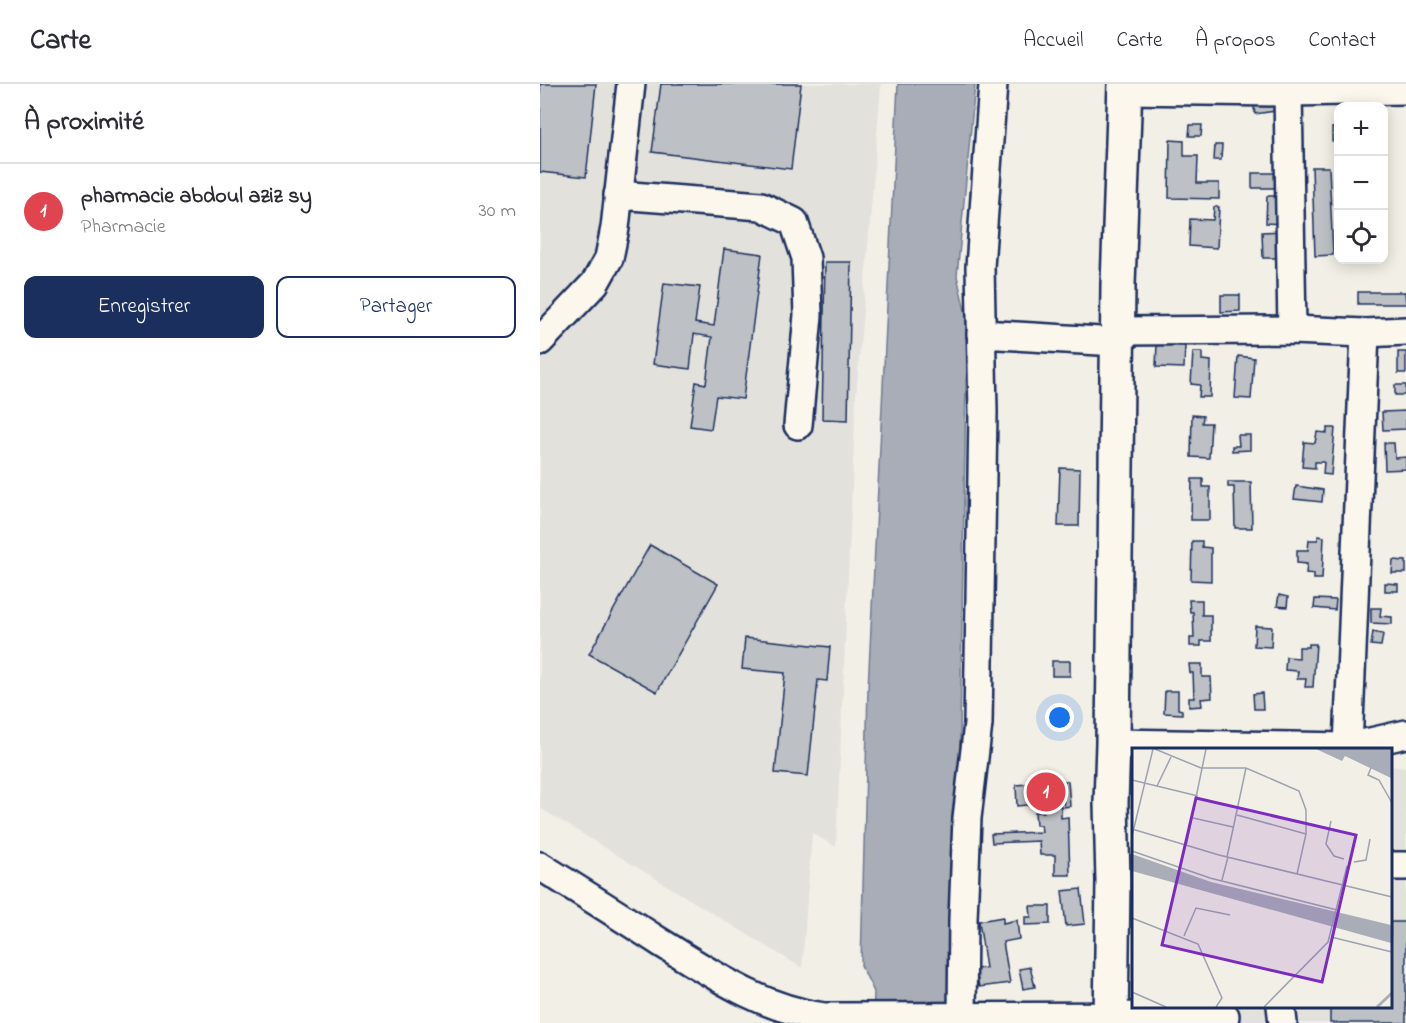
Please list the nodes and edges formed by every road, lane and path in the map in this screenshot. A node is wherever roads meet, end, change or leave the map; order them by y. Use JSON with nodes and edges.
{"nodes":[{"id":1,"x":632,"y":84,"type":"edge"},
{"id":2,"x":993,"y":84,"type":"edge"},
{"id":3,"x":1125,"y":87,"type":"edge"},
{"id":4,"x":1406,"y":90,"type":"edge"},
{"id":5,"x":1288,"y":92,"type":"junction"},
{"id":6,"x":618,"y":195,"type":"junction"},
{"id":7,"x":1292,"y":330,"type":"junction"},
{"id":8,"x":1406,"y":332,"type":"edge"},
{"id":9,"x":1365,"y":333,"type":"junction"},
{"id":10,"x":981,"y":334,"type":"junction"},
{"id":11,"x":1117,"y":336,"type":"junction"},
{"id":12,"x":540,"y":341,"type":"edge"},
{"id":13,"x":798,"y":425,"type":"dead end"},
{"id":14,"x":1406,"y":734,"type":"edge"},
{"id":15,"x":1113,"y":744,"type":"junction"},
{"id":16,"x":1348,"y":747,"type":"junction"},
{"id":17,"x":540,"y":866,"type":"edge"},
{"id":18,"x":1281,"y":1008,"type":"edge"},
{"id":19,"x":1226,"y":1015,"type":"edge"},
{"id":20,"x":962,"y":1018,"type":"junction"},
{"id":21,"x":804,"y":1019,"type":"edge"},
{"id":22,"x":1111,"y":1020,"type":"edge"},
{"id":23,"x":1283,"y":1023,"type":"edge"}],
"edges":[{"from":1,"to":6,"type":"street"},
{"from":2,"to":10,"type":"street"},
{"from":3,"to":5,"type":"street"},
{"from":3,"to":11,"type":"main road"},
{"from":4,"to":5,"type":"street"},
{"from":5,"to":7,"type":"street"},
{"from":6,"to":12,"type":"street"},
{"from":6,"to":13,"type":"street"},
{"from":7,"to":9,"type":"street"},
{"from":7,"to":11,"type":"street"},
{"from":8,"to":9,"type":"street"},
{"from":9,"to":16,"type":"street"},
{"from":10,"to":11,"type":"street"},
{"from":10,"to":20,"type":"street"},
{"from":11,"to":15,"type":"main road"},
{"from":14,"to":16,"type":"street"},
{"from":15,"to":16,"type":"street"},
{"from":15,"to":22,"type":"main road"},
{"from":17,"to":21,"type":"street"},
{"from":18,"to":23,"type":"street"},
{"from":19,"to":22,"type":"street"},
{"from":20,"to":21,"type":"street"},
{"from":20,"to":22,"type":"street"}]}
